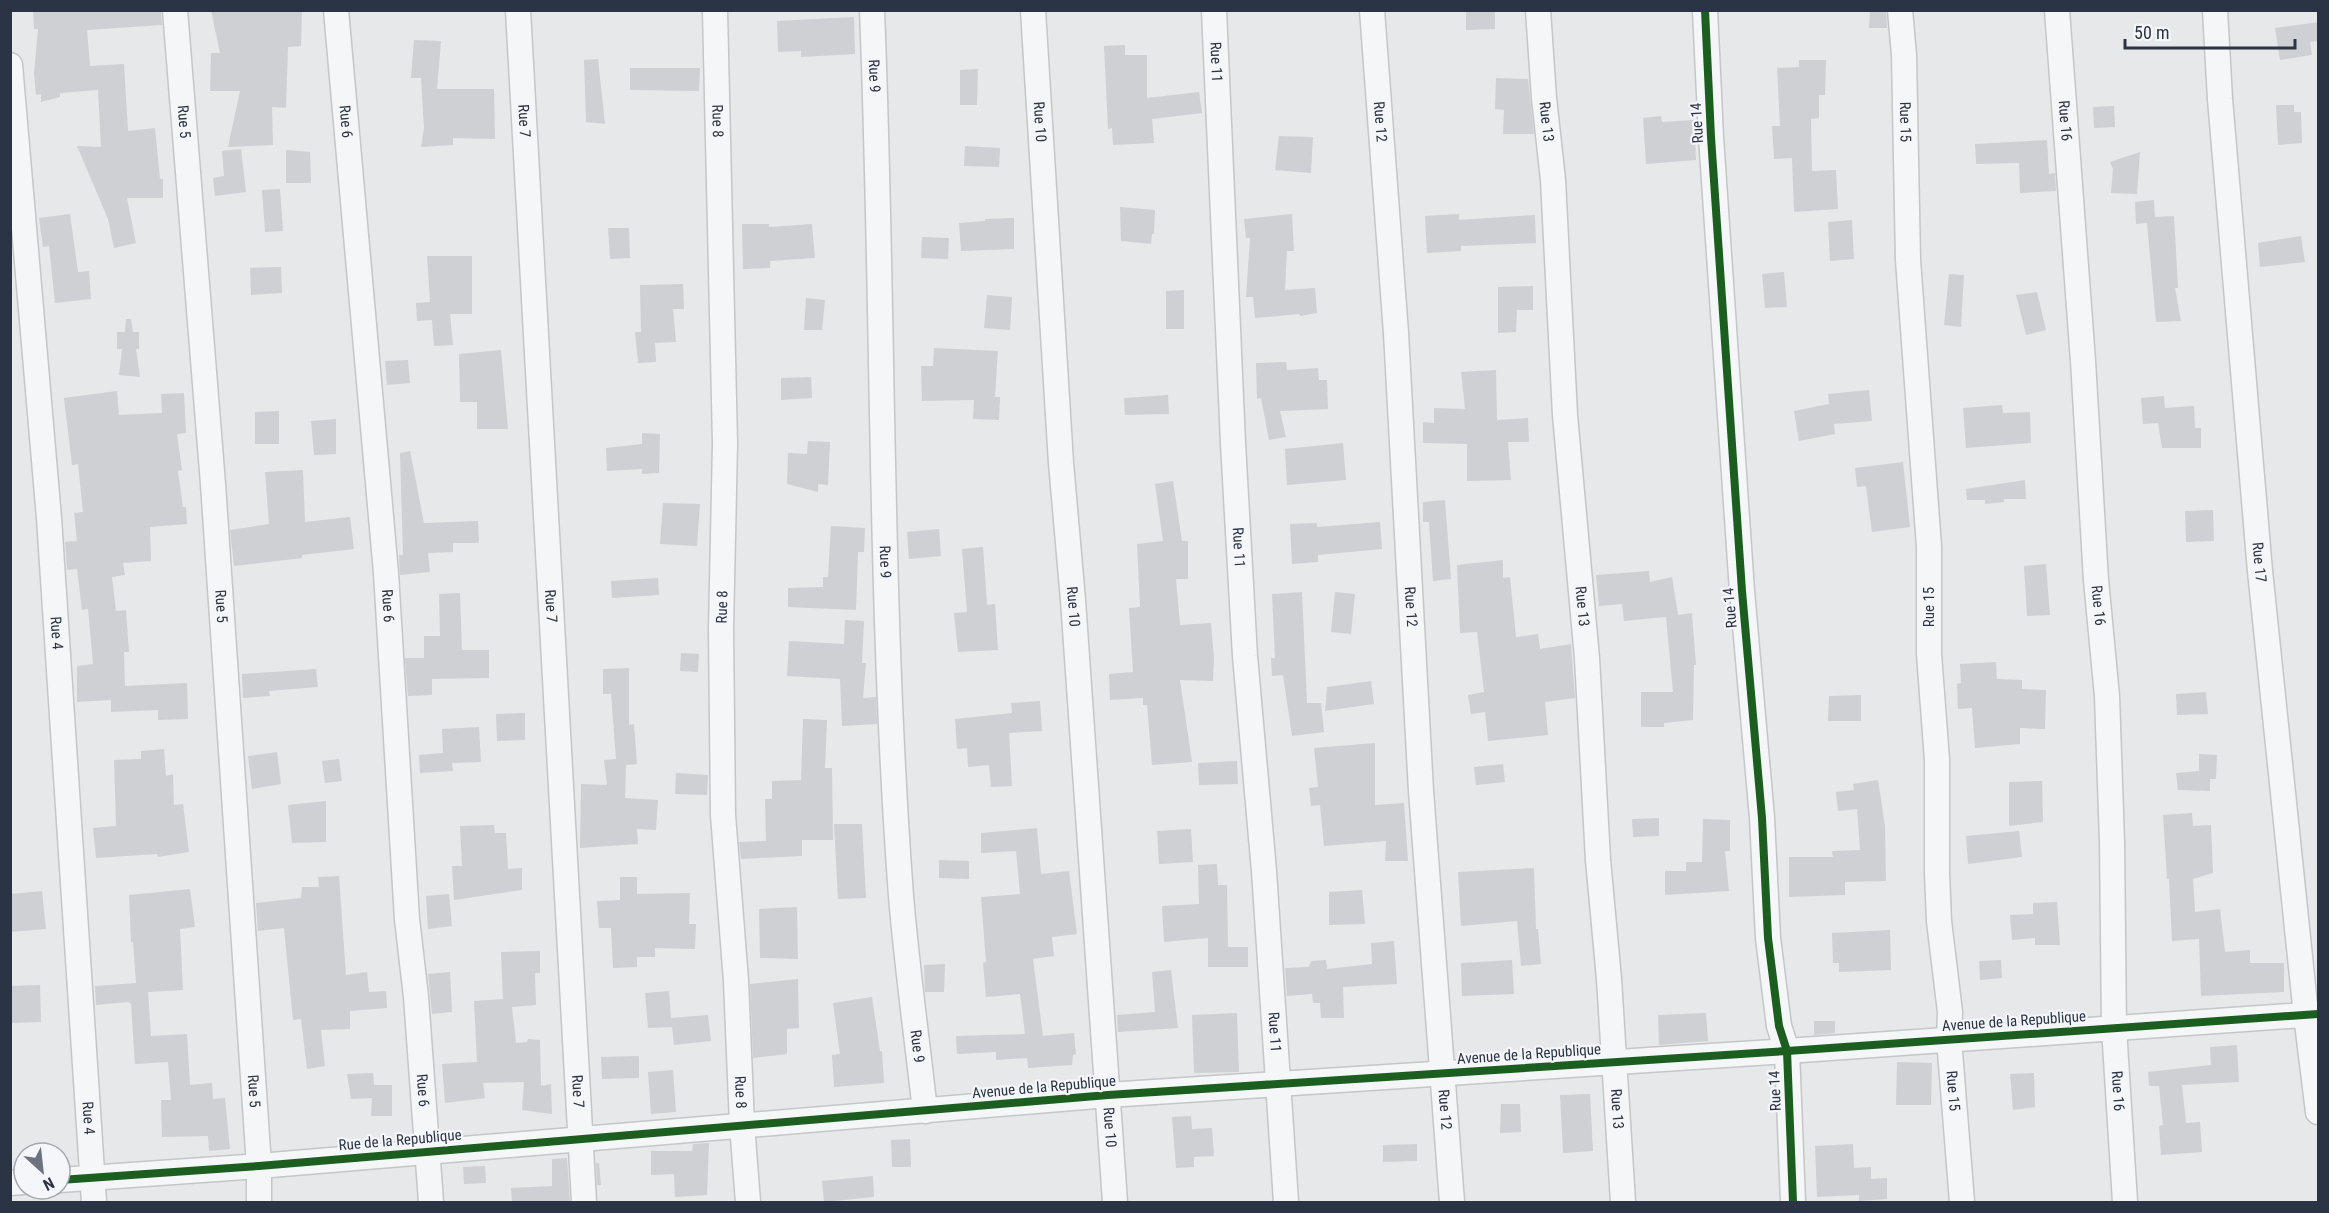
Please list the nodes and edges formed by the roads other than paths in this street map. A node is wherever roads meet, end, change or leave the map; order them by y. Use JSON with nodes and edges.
{"nodes":[{"id":1,"x":174,"y":10,"type":"edge"},
{"id":2,"x":336,"y":10,"type":"edge"},
{"id":3,"x":518,"y":10,"type":"edge"},
{"id":4,"x":715,"y":10,"type":"edge"},
{"id":5,"x":872,"y":10,"type":"edge"},
{"id":6,"x":1033,"y":10,"type":"edge"},
{"id":7,"x":1214,"y":10,"type":"edge"},
{"id":8,"x":1372,"y":10,"type":"edge"},
{"id":9,"x":1538,"y":10,"type":"edge"},
{"id":10,"x":1705,"y":10,"type":"edge"},
{"id":11,"x":1900,"y":10,"type":"edge"},
{"id":12,"x":2057,"y":10,"type":"edge"},
{"id":13,"x":2215,"y":10,"type":"edge"},
{"id":14,"x":10,"y":65,"type":"edge"},
{"id":15,"x":2312,"y":1014,"type":"edge"},
{"id":16,"x":2114,"y":1028,"type":"junction"},
{"id":17,"x":1949,"y":1039,"type":"junction"},
{"id":18,"x":1787,"y":1051,"type":"junction"},
{"id":19,"x":1613,"y":1063,"type":"junction"},
{"id":20,"x":1444,"y":1073,"type":"junction"},
{"id":21,"x":1279,"y":1085,"type":"junction"},
{"id":22,"x":1108,"y":1095,"type":"junction"},
{"id":23,"x":925,"y":1111,"type":"junction"},
{"id":24,"x":2319,"y":1112,"type":"edge"},
{"id":25,"x":742,"y":1125,"type":"junction"},
{"id":26,"x":580,"y":1140,"type":"junction"},
{"id":27,"x":428,"y":1151,"type":"junction"},
{"id":28,"x":259,"y":1166,"type":"junction"},
{"id":29,"x":93,"y":1178,"type":"junction"},
{"id":30,"x":72,"y":1179,"type":"edge"},
{"id":31,"x":94,"y":1203,"type":"edge"},
{"id":32,"x":259,"y":1203,"type":"edge"},
{"id":33,"x":431,"y":1203,"type":"edge"},
{"id":34,"x":584,"y":1203,"type":"edge"},
{"id":35,"x":748,"y":1203,"type":"edge"},
{"id":36,"x":1115,"y":1203,"type":"edge"},
{"id":37,"x":1286,"y":1203,"type":"edge"},
{"id":38,"x":1452,"y":1203,"type":"edge"},
{"id":39,"x":1623,"y":1203,"type":"edge"},
{"id":40,"x":1793,"y":1203,"type":"edge"},
{"id":41,"x":1962,"y":1203,"type":"edge"},
{"id":42,"x":2125,"y":1203,"type":"edge"}],
"edges":[{"from":1,"to":28,"type":"street","name":"Rue 5"},
{"from":2,"to":27,"type":"street","name":"Rue 6"},
{"from":3,"to":26,"type":"street","name":"Rue 7"},
{"from":4,"to":25,"type":"street","name":"Rue 8"},
{"from":5,"to":23,"type":"street","name":"Rue 9"},
{"from":6,"to":22,"type":"street","name":"Rue 10"},
{"from":7,"to":21,"type":"street","name":"Rue 11"},
{"from":8,"to":20,"type":"street","name":"Rue 12"},
{"from":9,"to":19,"type":"street","name":"Rue 13"},
{"from":10,"to":18,"type":"street","name":"Rue 14"},
{"from":11,"to":17,"type":"street","name":"Rue 15"},
{"from":12,"to":16,"type":"street","name":"Rue 16"},
{"from":13,"to":15,"type":"street","name":"Rue 17"},
{"from":14,"to":29,"type":"street","name":"Rue 4"},
{"from":15,"to":16,"type":"street","name":"Avenue de la Republique"},
{"from":15,"to":24,"type":"street","name":"Rue 17"},
{"from":16,"to":17,"type":"street","name":"Avenue de la Republique"},
{"from":16,"to":42,"type":"street","name":"Rue 16"},
{"from":17,"to":18,"type":"street","name":"Avenue de la Republique"},
{"from":17,"to":41,"type":"street","name":"Rue 15"},
{"from":18,"to":19,"type":"street","name":"Avenue de la Republique"},
{"from":18,"to":40,"type":"street","name":"Rue 14"},
{"from":19,"to":20,"type":"street","name":"Avenue de la Republique"},
{"from":19,"to":39,"type":"street","name":"Rue 13"},
{"from":20,"to":21,"type":"street","name":"Avenue de la Republique"},
{"from":20,"to":38,"type":"street","name":"Rue 12"},
{"from":21,"to":22,"type":"street","name":"Avenue de la Republique"},
{"from":21,"to":37,"type":"street","name":"Rue 11"},
{"from":22,"to":23,"type":"street","name":"Avenue de la Republique"},
{"from":22,"to":36,"type":"street","name":"Rue 10"},
{"from":23,"to":25,"type":"street","name":"Avenue de la Republique"},
{"from":25,"to":26,"type":"street","name":"Rue de la Republique"},
{"from":25,"to":35,"type":"street","name":"Rue 8"},
{"from":26,"to":27,"type":"street","name":"Rue de la Republique"},
{"from":26,"to":34,"type":"street","name":"Rue 7"},
{"from":27,"to":28,"type":"street","name":"Rue de la Republique"},
{"from":27,"to":33,"type":"street","name":"Rue 6"},
{"from":28,"to":29,"type":"street","name":"Rue de la Republique"},
{"from":28,"to":32,"type":"street","name":"Rue 5"},
{"from":29,"to":30,"type":"street","name":"Rue de la Republique"},
{"from":29,"to":31,"type":"street","name":"Rue 4"}]}
